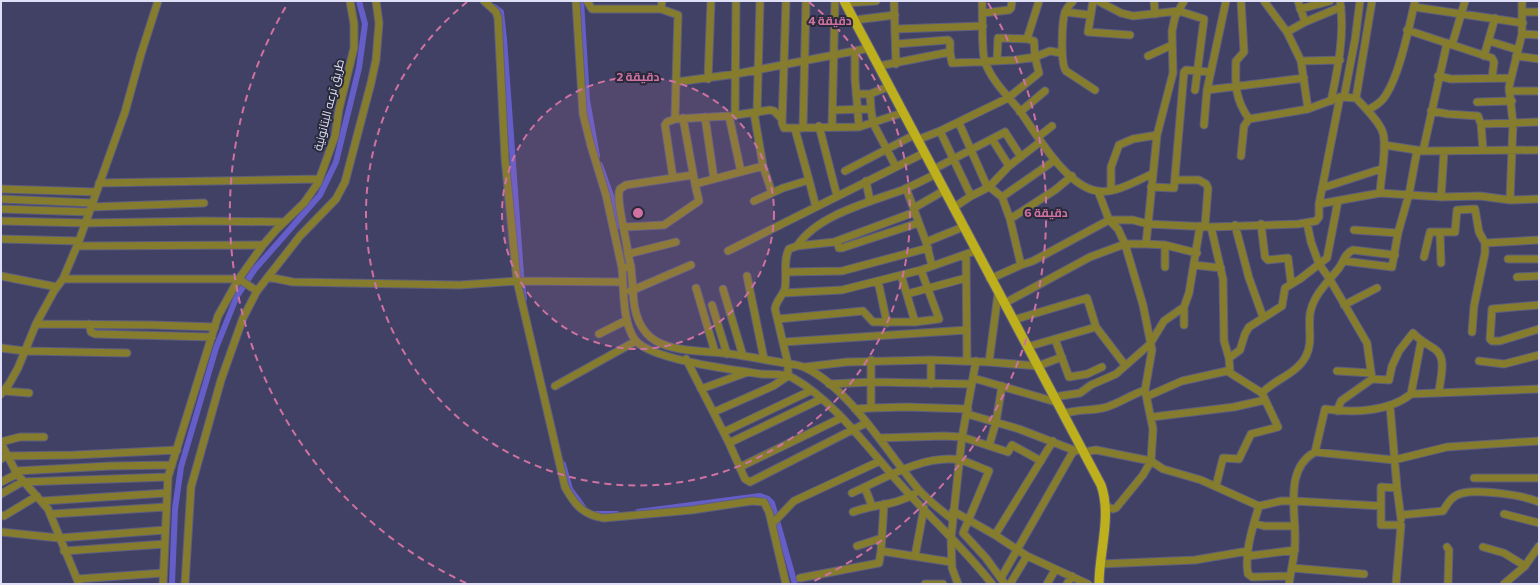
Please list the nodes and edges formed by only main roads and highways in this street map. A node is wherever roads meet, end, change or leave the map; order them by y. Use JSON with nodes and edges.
{"nodes":[{"id":1,"x":845,"y":2,"type":"edge"},
{"id":2,"x":1099,"y":584,"type":"edge"}],
"edges":[{"from":1,"to":2,"type":"main road"}]}
